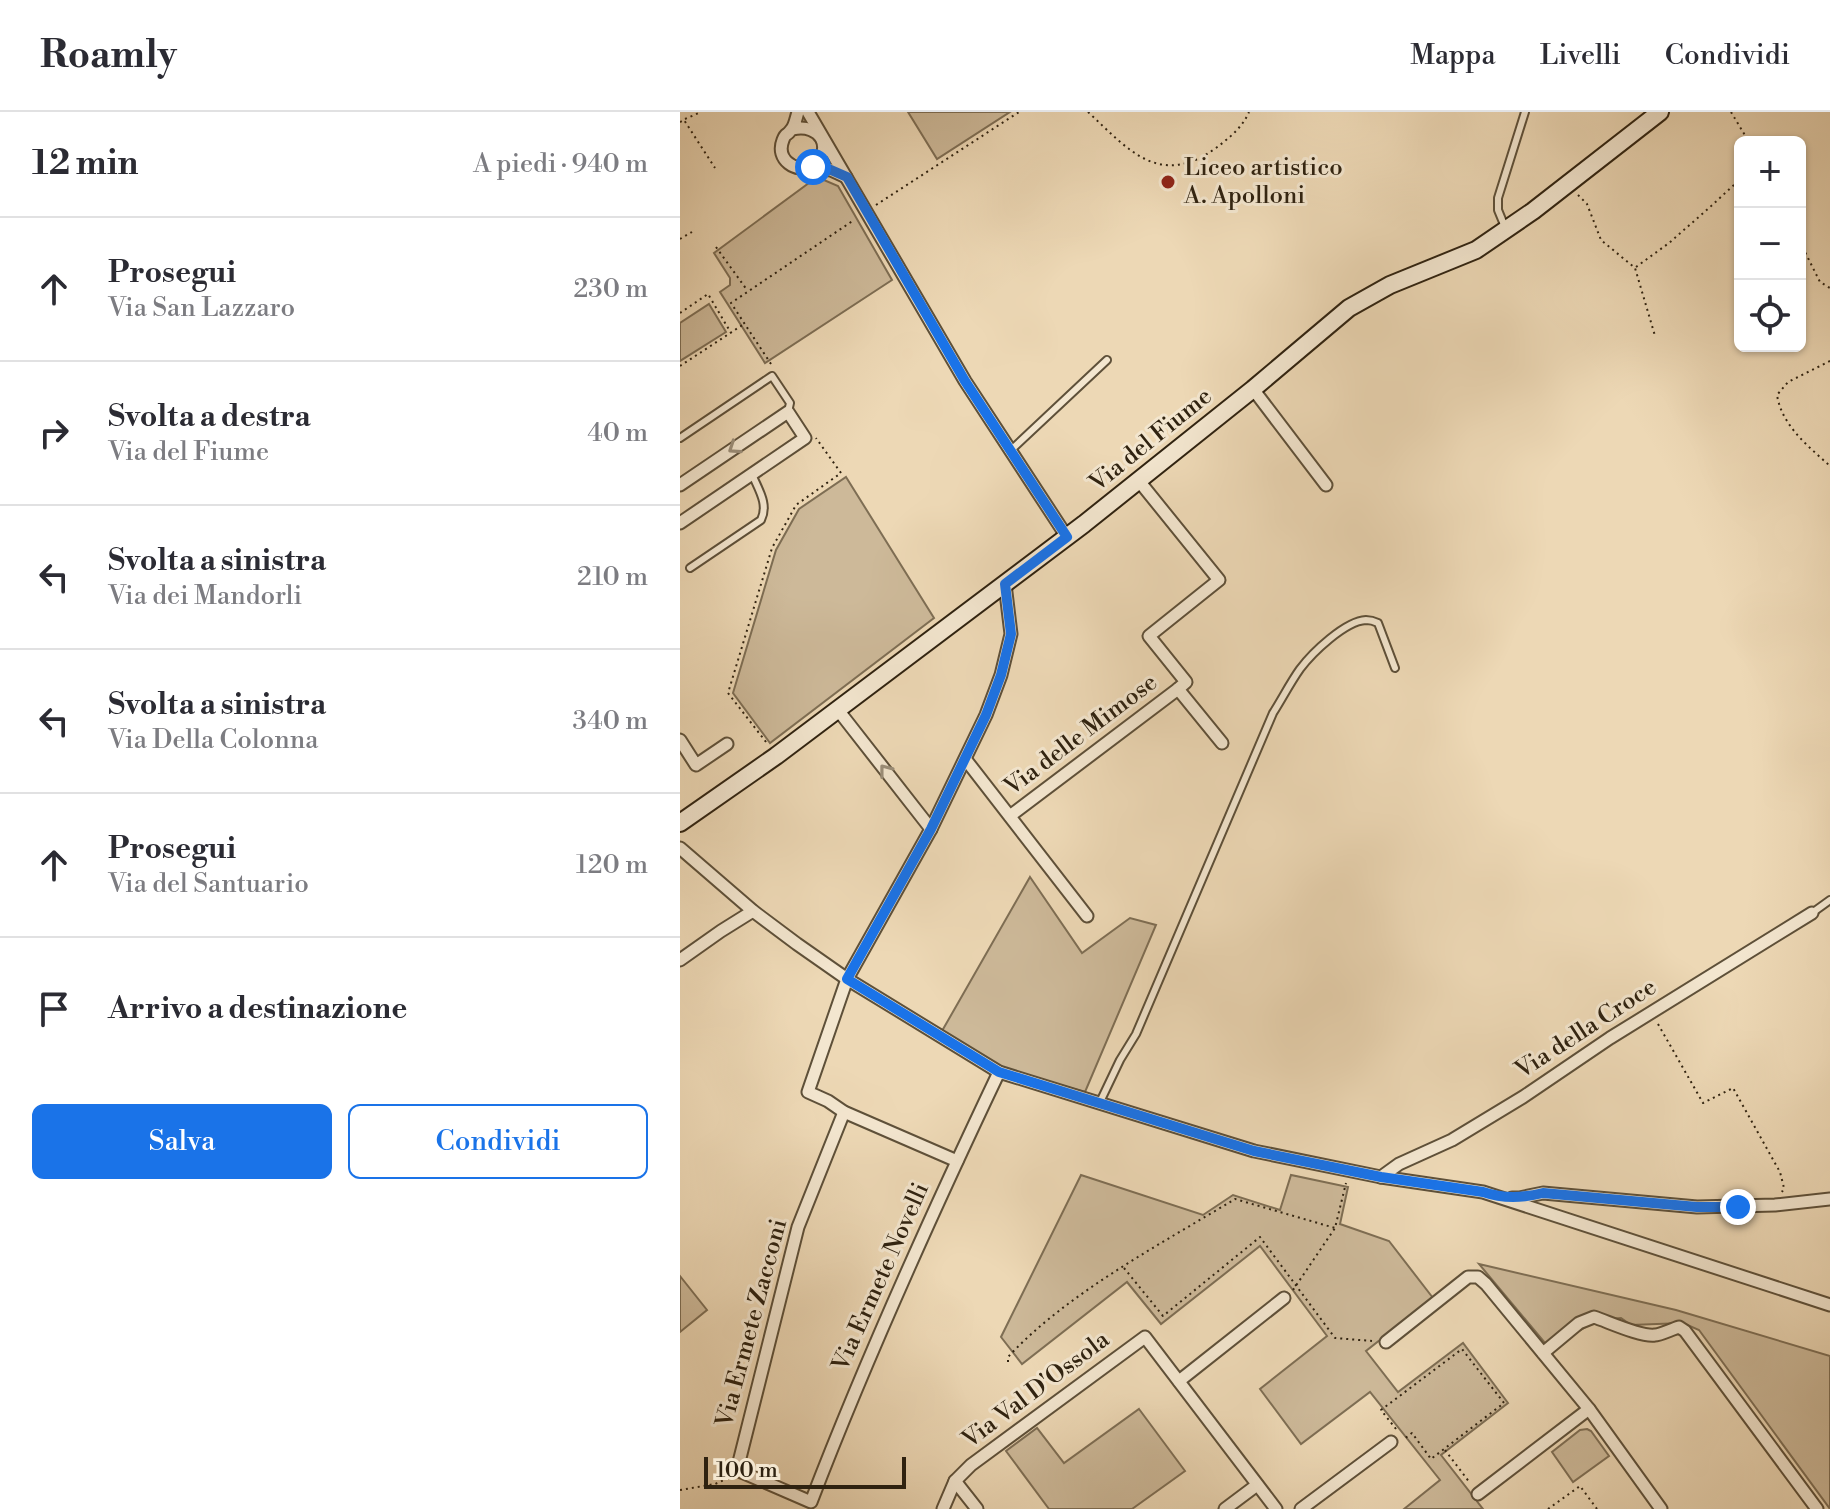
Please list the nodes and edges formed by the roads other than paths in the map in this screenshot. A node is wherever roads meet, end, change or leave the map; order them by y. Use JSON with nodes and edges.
{"nodes":[{"id":1,"x":798,"y":112,"type":"edge"},
{"id":2,"x":808,"y":112,"type":"edge"},
{"id":3,"x":1525,"y":112,"type":"edge"},
{"id":4,"x":1660,"y":112,"type":"edge"},
{"id":5,"x":793,"y":129,"type":"junction"},
{"id":6,"x":822,"y":139,"type":"junction"},
{"id":7,"x":813,"y":167,"type":"junction"},
{"id":8,"x":847,"y":177,"type":"junction"},
{"id":9,"x":1507,"y":230,"type":"junction"},
{"id":10,"x":1107,"y":360,"type":"dead end"},
{"id":11,"x":1253,"y":389,"type":"junction"},
{"id":12,"x":788,"y":412,"type":"junction"},
{"id":13,"x":680,"y":438,"type":"edge"},
{"id":14,"x":1010,"y":451,"type":"junction"},
{"id":15,"x":752,"y":474,"type":"junction"},
{"id":16,"x":1139,"y":481,"type":"junction"},
{"id":17,"x":680,"y":485,"type":"edge"},
{"id":18,"x":1326,"y":485,"type":"dead end"},
{"id":19,"x":680,"y":523,"type":"edge"},
{"id":20,"x":1067,"y":537,"type":"junction"},
{"id":21,"x":690,"y":568,"type":"dead end"},
{"id":22,"x":1005,"y":584,"type":"junction"},
{"id":23,"x":1395,"y":668,"type":"dead end"},
{"id":24,"x":1178,"y":689,"type":"junction"},
{"id":25,"x":838,"y":710,"type":"junction"},
{"id":26,"x":680,"y":740,"type":"edge"},
{"id":27,"x":1222,"y":743,"type":"dead end"},
{"id":28,"x":727,"y":744,"type":"dead end"},
{"id":29,"x":966,"y":760,"type":"junction"},
{"id":30,"x":1010,"y":816,"type":"junction"},
{"id":31,"x":680,"y":823,"type":"edge"},
{"id":32,"x":931,"y":829,"type":"junction"},
{"id":33,"x":680,"y":848,"type":"edge"},
{"id":34,"x":1830,"y":900,"type":"edge"},
{"id":35,"x":753,"y":911,"type":"junction"},
{"id":36,"x":1812,"y":913,"type":"joint"},
{"id":37,"x":1087,"y":916,"type":"dead end"},
{"id":38,"x":680,"y":960,"type":"edge"},
{"id":39,"x":847,"y":979,"type":"junction"},
{"id":40,"x":999,"y":1072,"type":"junction"},
{"id":41,"x":1100,"y":1102,"type":"junction"},
{"id":42,"x":844,"y":1112,"type":"junction"},
{"id":43,"x":957,"y":1161,"type":"junction"},
{"id":44,"x":1381,"y":1177,"type":"junction"},
{"id":45,"x":1495,"y":1196,"type":"junction"},
{"id":46,"x":1830,"y":1199,"type":"edge"},
{"id":47,"x":1284,"y":1298,"type":"road end"},
{"id":48,"x":1830,"y":1305,"type":"edge"},
{"id":49,"x":1386,"y":1342,"type":"road end"},
{"id":50,"x":1543,"y":1353,"type":"junction"},
{"id":51,"x":1179,"y":1381,"type":"junction"},
{"id":52,"x":1589,"y":1409,"type":"junction"},
{"id":53,"x":1391,"y":1442,"type":"road end"},
{"id":54,"x":955,"y":1481,"type":"junction"},
{"id":55,"x":1257,"y":1485,"type":"junction"},
{"id":56,"x":1478,"y":1494,"type":"road end"},
{"id":57,"x":811,"y":1502,"type":"joint"},
{"id":58,"x":943,"y":1509,"type":"edge"},
{"id":59,"x":977,"y":1509,"type":"edge"},
{"id":60,"x":1225,"y":1509,"type":"edge"},
{"id":61,"x":1276,"y":1509,"type":"edge"},
{"id":62,"x":1301,"y":1509,"type":"edge"},
{"id":63,"x":1661,"y":1509,"type":"edge"},
{"id":64,"x":1817,"y":1509,"type":"edge"}],
"edges":[{"from":1,"to":5,"type":"street"},
{"from":2,"to":6,"type":"street"},
{"from":3,"to":9,"type":"lane"},
{"from":4,"to":9,"type":"street","name":"Via del Fiume"},
{"from":5,"to":6,"type":"street"},
{"from":5,"to":7,"type":"street"},
{"from":6,"to":7,"type":"street"},
{"from":6,"to":8,"type":"street"},
{"from":7,"to":8,"type":"street"},
{"from":8,"to":14,"type":"street"},
{"from":9,"to":11,"type":"street","name":"Via del Fiume"},
{"from":10,"to":14,"type":"lane"},
{"from":11,"to":16,"type":"street","name":"Via del Fiume"},
{"from":11,"to":18,"type":"street"},
{"from":12,"to":13,"type":"lane"},
{"from":12,"to":15,"type":"street"},
{"from":12,"to":17,"type":"street","one_way":true},
{"from":14,"to":20,"type":"street"},
{"from":15,"to":19,"type":"street"},
{"from":15,"to":21,"type":"lane"},
{"from":16,"to":20,"type":"street","name":"Via del Fiume"},
{"from":16,"to":24,"type":"street"},
{"from":20,"to":22,"type":"street","name":"Via del Fiume"},
{"from":22,"to":25,"type":"street","name":"Via del Fiume"},
{"from":22,"to":29,"type":"street"},
{"from":23,"to":41,"type":"lane"},
{"from":24,"to":27,"type":"street"},
{"from":24,"to":30,"type":"street","name":"Via delle Mimose"},
{"from":25,"to":31,"type":"street","name":"Via del Fiume"},
{"from":32,"to":25,"type":"street","one_way":true},
{"from":26,"to":28,"type":"street"},
{"from":29,"to":30,"type":"street"},
{"from":29,"to":32,"type":"street"},
{"from":30,"to":37,"type":"street"},
{"from":32,"to":39,"type":"street"},
{"from":33,"to":35,"type":"street"},
{"from":34,"to":36,"type":"lane"},
{"from":35,"to":38,"type":"street"},
{"from":35,"to":39,"type":"street"},
{"from":36,"to":44,"type":"street","name":"Via della Croce"},
{"from":39,"to":40,"type":"street"},
{"from":39,"to":42,"type":"street"},
{"from":40,"to":41,"type":"street"},
{"from":40,"to":43,"type":"street","name":"Via Ermete Novelli"},
{"from":41,"to":44,"type":"street"},
{"from":42,"to":43,"type":"street"},
{"from":42,"to":57,"type":"street","name":"Via Ermete Zacconi"},
{"from":43,"to":57,"type":"street","name":"Via Ermete Novelli"},
{"from":44,"to":45,"type":"street"},
{"from":45,"to":46,"type":"street"},
{"from":45,"to":48,"type":"street"},
{"from":47,"to":51,"type":"street"},
{"from":49,"to":50,"type":"street"},
{"from":50,"to":52,"type":"street"},
{"from":50,"to":64,"type":"street"},
{"from":51,"to":54,"type":"street","name":"Via Val D'Ossola"},
{"from":51,"to":55,"type":"street"},
{"from":52,"to":56,"type":"street"},
{"from":52,"to":63,"type":"street"},
{"from":53,"to":62,"type":"street"},
{"from":54,"to":58,"type":"street"},
{"from":54,"to":59,"type":"street"},
{"from":55,"to":60,"type":"street"},
{"from":55,"to":61,"type":"street"}]}
